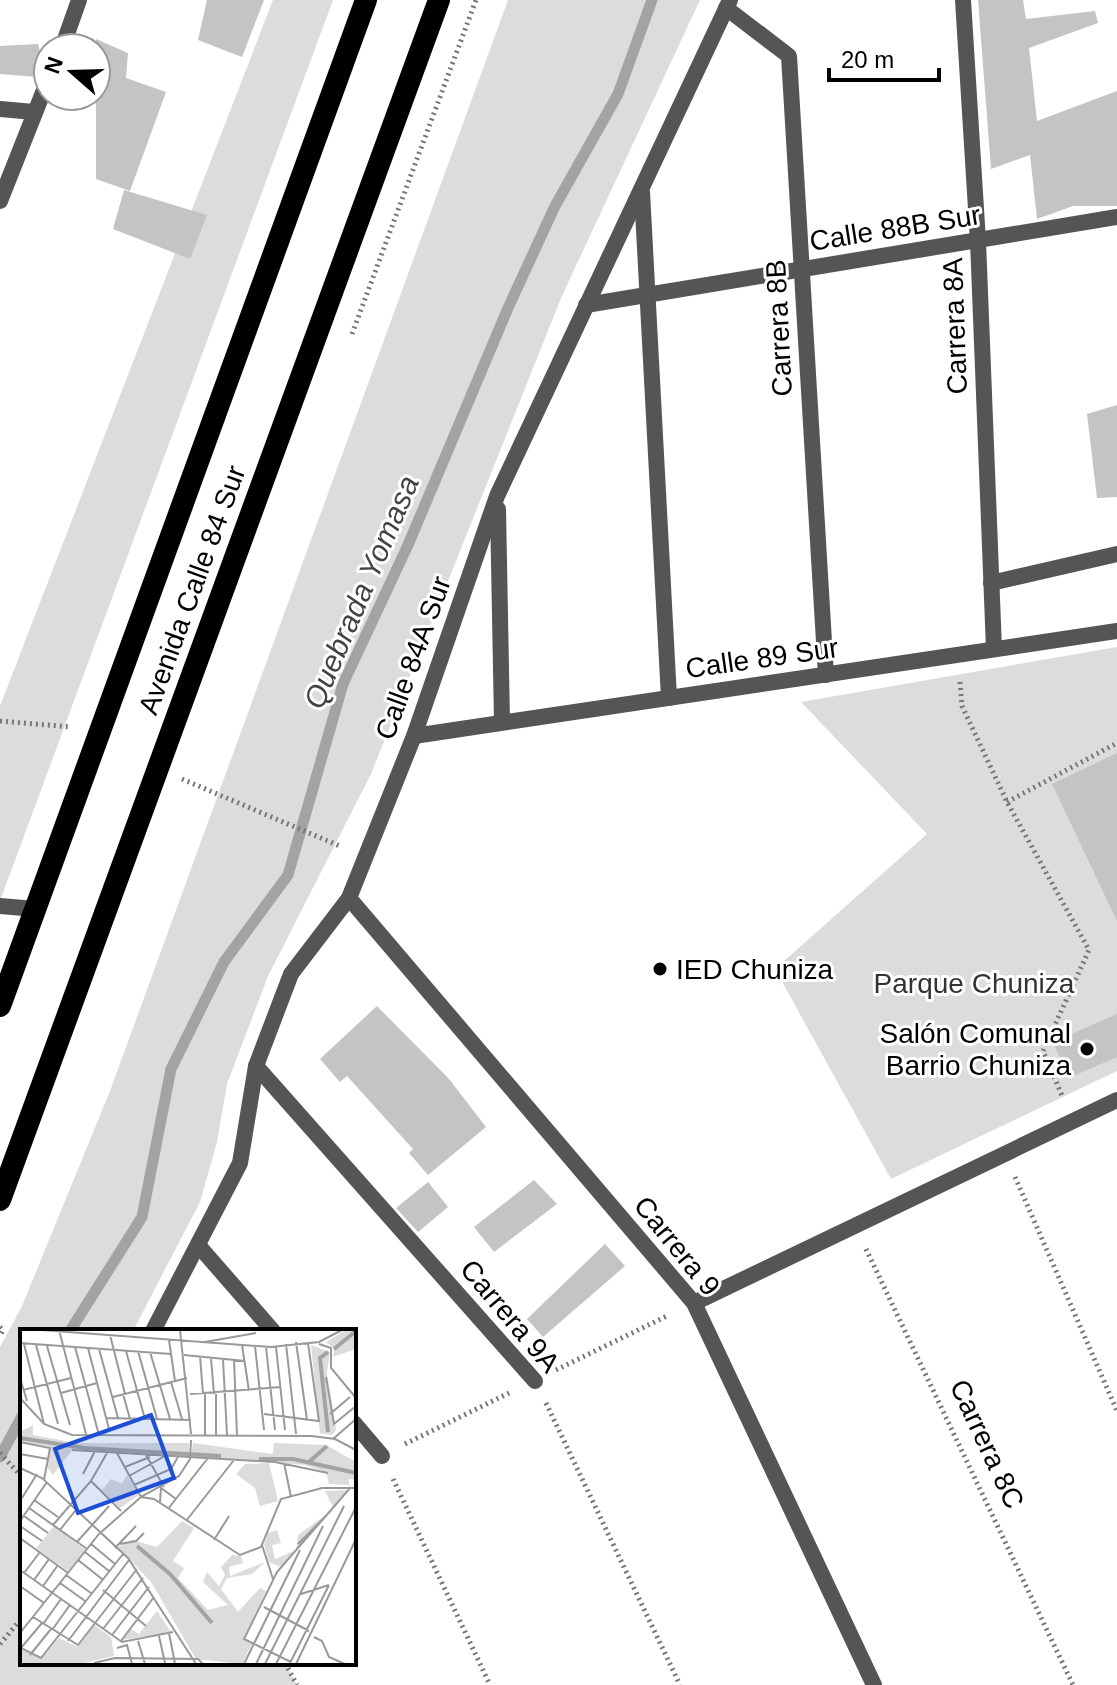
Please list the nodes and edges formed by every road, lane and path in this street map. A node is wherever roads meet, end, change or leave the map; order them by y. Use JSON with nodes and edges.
{"nodes":[{"id":1,"x":79,"y":0,"type":"edge"},
{"id":2,"x":366,"y":0,"type":"edge"},
{"id":3,"x":439,"y":0,"type":"edge"},
{"id":4,"x":963,"y":0,"type":"edge"},
{"id":5,"x":728,"y":4,"type":"edge"},
{"id":6,"x":68,"y":32,"type":"edge"},
{"id":7,"x":0,"y":109,"type":"edge"},
{"id":8,"x":32,"y":112,"type":"edge"},
{"id":9,"x":34,"y":112,"type":"edge"},
{"id":10,"x":641,"y":191,"type":"junction"},
{"id":11,"x":0,"y":201,"type":"edge"},
{"id":12,"x":1117,"y":217,"type":"edge"},
{"id":13,"x":978,"y":241,"type":"junction"},
{"id":14,"x":801,"y":270,"type":"junction"},
{"id":15,"x":647,"y":296,"type":"junction"},
{"id":16,"x":586,"y":305,"type":"junction"},
{"id":17,"x":497,"y":496,"type":"junction"},
{"id":18,"x":1117,"y":554,"type":"edge"},
{"id":19,"x":991,"y":583,"type":"junction"},
{"id":20,"x":1117,"y":631,"type":"edge"},
{"id":21,"x":994,"y":649,"type":"junction"},
{"id":22,"x":959,"y":655,"type":"junction"},
{"id":23,"x":826,"y":675,"type":"junction"},
{"id":24,"x":669,"y":698,"type":"junction"},
{"id":25,"x":0,"y":721,"type":"edge"},
{"id":26,"x":502,"y":722,"type":"junction"},
{"id":27,"x":101,"y":729,"type":"junction"},
{"id":28,"x":414,"y":736,"type":"junction"},
{"id":29,"x":1117,"y":743,"type":"edge"},
{"id":30,"x":158,"y":768,"type":"junction"},
{"id":31,"x":1007,"y":802,"type":"junction"},
{"id":32,"x":338,"y":845,"type":"dead end"},
{"id":33,"x":349,"y":898,"type":"junction"},
{"id":34,"x":0,"y":906,"type":"edge"},
{"id":35,"x":35,"y":909,"type":"junction"},
{"id":36,"x":0,"y":1006,"type":"edge"},
{"id":37,"x":256,"y":1066,"type":"junction"},
{"id":38,"x":1117,"y":1100,"type":"edge"},
{"id":39,"x":1073,"y":1121,"type":"junction"},
{"id":40,"x":1005,"y":1154,"type":"junction"},
{"id":41,"x":0,"y":1200,"type":"edge"},
{"id":42,"x":855,"y":1226,"type":"junction"},
{"id":43,"x":198,"y":1245,"type":"junction"},
{"id":44,"x":694,"y":1303,"type":"junction"},
{"id":45,"x":0,"y":1327,"type":"edge"},
{"id":46,"x":154,"y":1329,"type":"edge"},
{"id":47,"x":271,"y":1329,"type":"edge"},
{"id":48,"x":0,"y":1336,"type":"edge"},
{"id":49,"x":535,"y":1381,"type":"joint"},
{"id":50,"x":1117,"y":1411,"type":"edge"},
{"id":51,"x":356,"y":1425,"type":"edge"},
{"id":52,"x":0,"y":1453,"type":"edge"},
{"id":53,"x":382,"y":1456,"type":"joint"},
{"id":54,"x":20,"y":1475,"type":"edge"},
{"id":55,"x":20,"y":1620,"type":"edge"},
{"id":56,"x":0,"y":1644,"type":"edge"},
{"id":57,"x":286,"y":1665,"type":"edge"},
{"id":58,"x":297,"y":1685,"type":"edge"},
{"id":59,"x":490,"y":1685,"type":"edge"},
{"id":60,"x":680,"y":1685,"type":"edge"},
{"id":61,"x":874,"y":1685,"type":"edge"},
{"id":62,"x":1073,"y":1685,"type":"edge"}],
"edges":[{"from":1,"to":6,"type":"street"},
{"from":2,"to":27,"type":"highway","name":"Avenida Calle 84 Sur"},
{"from":3,"to":30,"type":"highway","name":"Avenida Calle 84 Sur"},
{"from":4,"to":13,"type":"street","name":"Carrera 8A"},
{"from":5,"to":10,"type":"street","name":"Calle 84A Sur"},
{"from":5,"to":14,"type":"street","name":"Carrera 8B"},
{"from":7,"to":8,"type":"street"},
{"from":9,"to":11,"type":"street"},
{"from":10,"to":15,"type":"street"},
{"from":10,"to":16,"type":"street","name":"Calle 84A Sur"},
{"from":12,"to":13,"type":"street","name":"Calle 88B Sur"},
{"from":13,"to":14,"type":"street","name":"Calle 88B Sur"},
{"from":13,"to":19,"type":"street","name":"Carrera 8A"},
{"from":14,"to":15,"type":"street","name":"Calle 88B Sur"},
{"from":14,"to":23,"type":"street","name":"Carrera 8B"},
{"from":15,"to":16,"type":"street","name":"Calle 88B Sur"},
{"from":15,"to":24,"type":"street"},
{"from":16,"to":17,"type":"street","name":"Calle 84A Sur"},
{"from":17,"to":26,"type":"street"},
{"from":17,"to":28,"type":"street","name":"Calle 84A Sur"},
{"from":18,"to":19,"type":"street"},
{"from":19,"to":21,"type":"street","name":"Carrera 8A"},
{"from":20,"to":21,"type":"street","name":"Calle 89 Sur"},
{"from":21,"to":22,"type":"street","name":"Calle 89 Sur"},
{"from":22,"to":23,"type":"street","name":"Calle 89 Sur"},
{"from":22,"to":31,"type":"path"},
{"from":23,"to":24,"type":"street","name":"Calle 89 Sur"},
{"from":24,"to":26,"type":"street","name":"Calle 89 Sur"},
{"from":25,"to":27,"type":"path"},
{"from":26,"to":28,"type":"street","name":"Calle 89 Sur"},
{"from":27,"to":35,"type":"highway","name":"Avenida Calle 84 Sur"},
{"from":28,"to":33,"type":"street","name":"Calle 84A Sur"},
{"from":29,"to":31,"type":"path"},
{"from":30,"to":32,"type":"path"},
{"from":30,"to":41,"type":"highway","name":"Avenida Calle 84 Sur"},
{"from":31,"to":39,"type":"path"},
{"from":33,"to":37,"type":"street","name":"Calle 84A Sur"},
{"from":33,"to":44,"type":"street","name":"Carrera 9"},
{"from":34,"to":35,"type":"street"},
{"from":35,"to":36,"type":"highway","name":"Avenida Calle 84 Sur"},
{"from":37,"to":43,"type":"street","name":"Calle 84A Sur"},
{"from":37,"to":49,"type":"street","name":"Carrera 9A"},
{"from":38,"to":39,"type":"street"},
{"from":39,"to":40,"type":"street"},
{"from":40,"to":42,"type":"street"},
{"from":40,"to":50,"type":"path"},
{"from":42,"to":44,"type":"street"},
{"from":42,"to":62,"type":"path","name":"Carrera 8C"},
{"from":43,"to":46,"type":"street","name":"Calle 84A Sur"},
{"from":43,"to":47,"type":"street"},
{"from":44,"to":61,"type":"street","name":"Carrera 9"},
{"from":45,"to":48,"type":"path"},
{"from":49,"to":60,"type":"path","name":"Carrera 9A"},
{"from":51,"to":53,"type":"street"},
{"from":52,"to":54,"type":"path"},
{"from":53,"to":59,"type":"path"},
{"from":55,"to":56,"type":"path"},
{"from":57,"to":58,"type":"path"}]}
